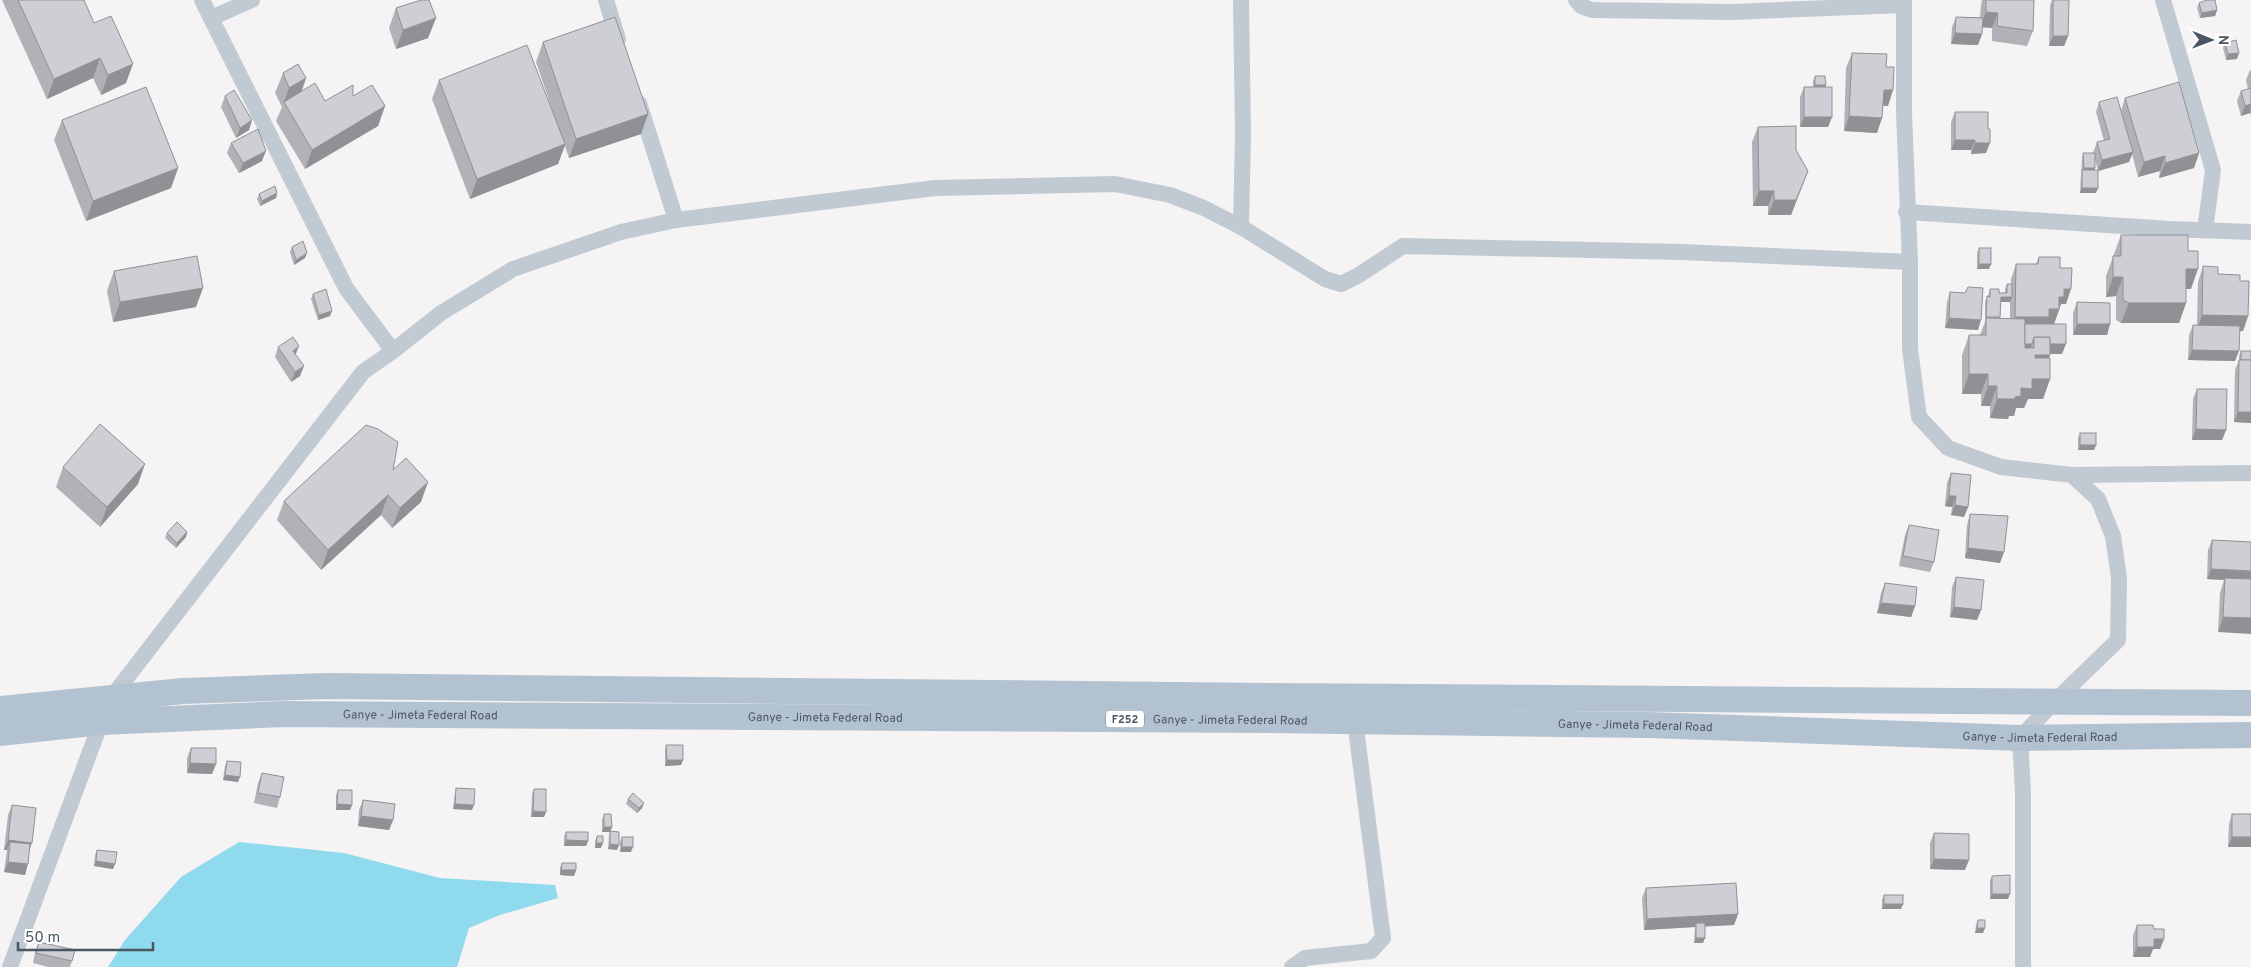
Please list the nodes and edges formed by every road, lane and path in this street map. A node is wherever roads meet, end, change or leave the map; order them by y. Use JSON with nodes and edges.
{"nodes":[{"id":1,"x":202,"y":0,"type":"edge"},
{"id":2,"x":252,"y":0,"type":"edge"},
{"id":3,"x":606,"y":0,"type":"edge"},
{"id":4,"x":1241,"y":0,"type":"edge"},
{"id":5,"x":1576,"y":0,"type":"edge"},
{"id":6,"x":2163,"y":0,"type":"edge"},
{"id":7,"x":1904,"y":2,"type":"edge"},
{"id":8,"x":1731,"y":6,"type":"edge"},
{"id":9,"x":211,"y":18,"type":"junction"},
{"id":10,"x":624,"y":55,"type":"edge"},
{"id":11,"x":635,"y":92,"type":"edge"},
{"id":12,"x":1906,"y":212,"type":"junction"},
{"id":13,"x":676,"y":220,"type":"junction"},
{"id":14,"x":1241,"y":227,"type":"junction"},
{"id":15,"x":2205,"y":230,"type":"junction"},
{"id":16,"x":2251,"y":232,"type":"edge"},
{"id":17,"x":1910,"y":262,"type":"junction"},
{"id":18,"x":393,"y":351,"type":"junction"},
{"id":19,"x":2251,"y":473,"type":"edge"},
{"id":20,"x":2072,"y":475,"type":"junction"},
{"id":21,"x":111,"y":698,"type":"junction"},
{"id":22,"x":2053,"y":703,"type":"junction"},
{"id":23,"x":2251,"y":703,"type":"edge"},
{"id":24,"x":0,"y":709,"type":"edge"},
{"id":25,"x":1355,"y":721,"type":"junction"},
{"id":26,"x":101,"y":722,"type":"junction"},
{"id":27,"x":0,"y":733,"type":"edge"},
{"id":28,"x":2251,"y":735,"type":"edge"},
{"id":29,"x":2020,"y":738,"type":"junction"},
{"id":30,"x":10,"y":967,"type":"edge"},
{"id":31,"x":1292,"y":967,"type":"edge"},
{"id":32,"x":2023,"y":967,"type":"edge"}],
"edges":[{"from":1,"to":9,"type":"street"},
{"from":2,"to":9,"type":"street"},
{"from":3,"to":10,"type":"street"},
{"from":4,"to":14,"type":"street"},
{"from":5,"to":8,"type":"street"},
{"from":6,"to":15,"type":"street"},
{"from":7,"to":8,"type":"street"},
{"from":7,"to":12,"type":"street"},
{"from":9,"to":18,"type":"street"},
{"from":11,"to":13,"type":"street"},
{"from":12,"to":15,"type":"street"},
{"from":12,"to":17,"type":"street"},
{"from":13,"to":14,"type":"street"},
{"from":13,"to":18,"type":"street"},
{"from":14,"to":17,"type":"street"},
{"from":15,"to":16,"type":"street"},
{"from":17,"to":20,"type":"street"},
{"from":18,"to":21,"type":"street"},
{"from":19,"to":20,"type":"street"},
{"from":20,"to":22,"type":"street"},
{"from":21,"to":22,"type":"main road","name":"Ganye - Jimeta Federal Road","number":"F252"},
{"from":21,"to":24,"type":"main road","name":"Ganye - Jimeta Federal Road","number":"F252"},
{"from":22,"to":23,"type":"main road","name":"Ganye - Jimeta Federal Road","number":"F252"},
{"from":22,"to":29,"type":"street"},
{"from":25,"to":26,"type":"main road","name":"Ganye - Jimeta Federal Road","number":"F252"},
{"from":25,"to":29,"type":"main road","name":"Ganye - Jimeta Federal Road","number":"F252"},
{"from":25,"to":31,"type":"street"},
{"from":26,"to":27,"type":"main road","name":"Ganye - Jimeta Federal Road","number":"F252"},
{"from":26,"to":30,"type":"street"},
{"from":28,"to":29,"type":"main road","name":"Ganye - Jimeta Federal Road","number":"F252"},
{"from":29,"to":32,"type":"street"}]}
